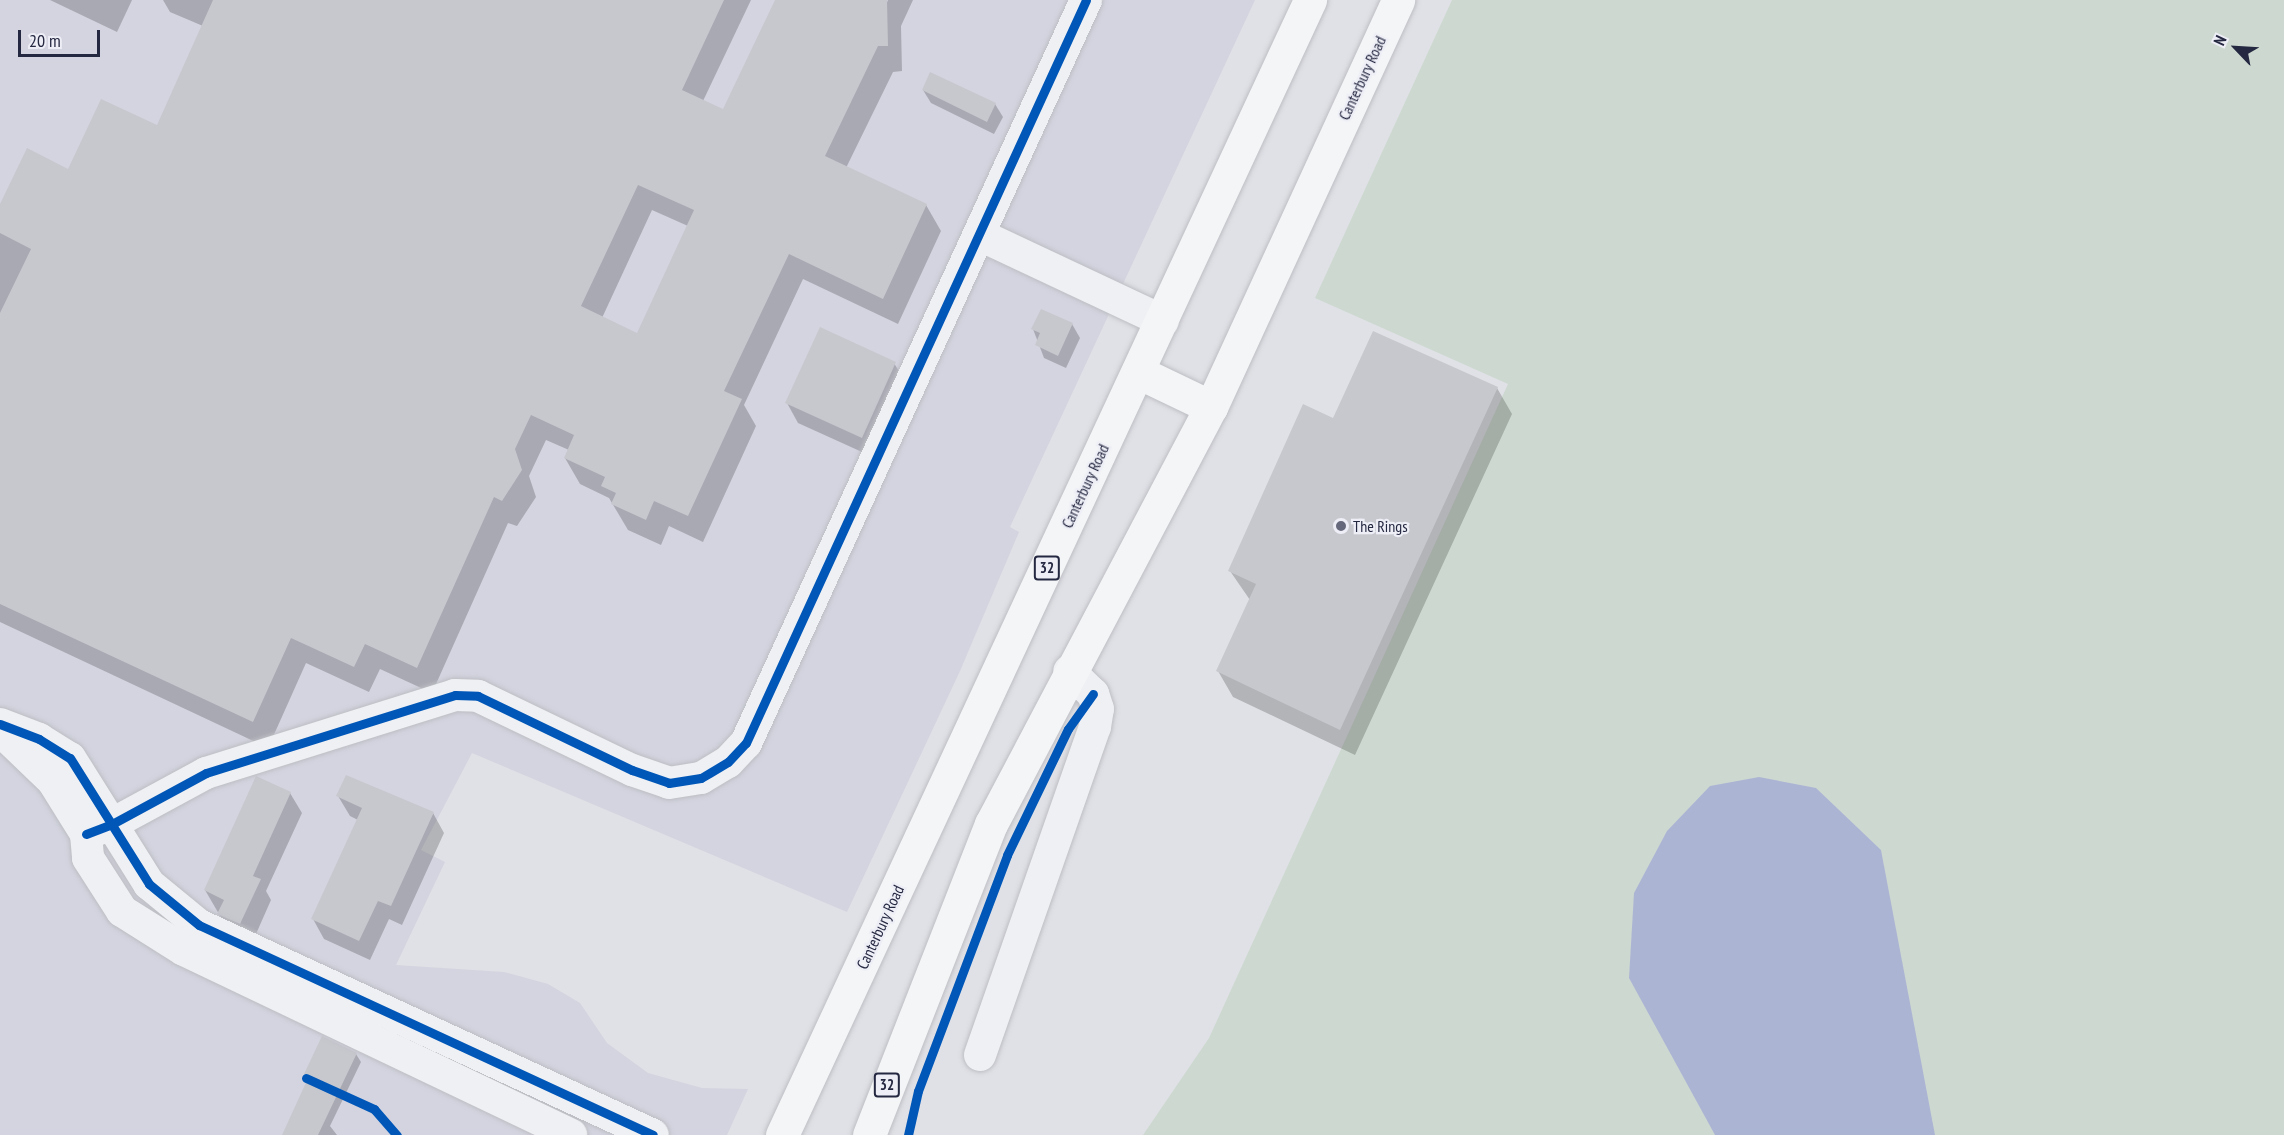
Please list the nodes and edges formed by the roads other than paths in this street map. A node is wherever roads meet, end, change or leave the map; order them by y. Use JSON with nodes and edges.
{"nodes":[{"id":1,"x":1086,"y":0,"type":"edge"},
{"id":2,"x":1310,"y":0,"type":"edge"},
{"id":3,"x":1398,"y":0,"type":"edge"},
{"id":4,"x":980,"y":235,"type":"junction"},
{"id":5,"x":1163,"y":321,"type":"junction"},
{"id":6,"x":1138,"y":372,"type":"junction"},
{"id":7,"x":1211,"y":407,"type":"junction"},
{"id":8,"x":1069,"y":671,"type":"junction"},
{"id":9,"x":0,"y":724,"type":"edge"},
{"id":10,"x":0,"y":730,"type":"edge"},
{"id":11,"x":99,"y":829,"type":"junction"},
{"id":12,"x":980,"y":1055,"type":"dead end"},
{"id":13,"x":571,"y":1135,"type":"edge"},
{"id":14,"x":653,"y":1135,"type":"edge"},
{"id":15,"x":783,"y":1135,"type":"edge"},
{"id":16,"x":869,"y":1135,"type":"edge"}],
"edges":[{"from":1,"to":4,"type":"street"},
{"from":2,"to":5,"type":"main road","name":"Canterbury Road","number":"32"},
{"from":3,"to":7,"type":"main road","name":"Canterbury Road","number":"32"},
{"from":4,"to":5,"type":"street"},
{"from":4,"to":11,"type":"street"},
{"from":5,"to":6,"type":"main road","name":"Canterbury Road","number":"32"},
{"from":6,"to":7,"type":"main road"},
{"from":6,"to":15,"type":"main road","name":"Canterbury Road","number":"32"},
{"from":7,"to":8,"type":"main road","name":"Canterbury Road","number":"32"},
{"from":8,"to":12,"type":"street"},
{"from":8,"to":16,"type":"main road","name":"Canterbury Road","number":"32"},
{"from":9,"to":11,"type":"street"},
{"from":10,"to":11,"type":"street"},
{"from":11,"to":13,"type":"street"},
{"from":11,"to":14,"type":"street"}]}
